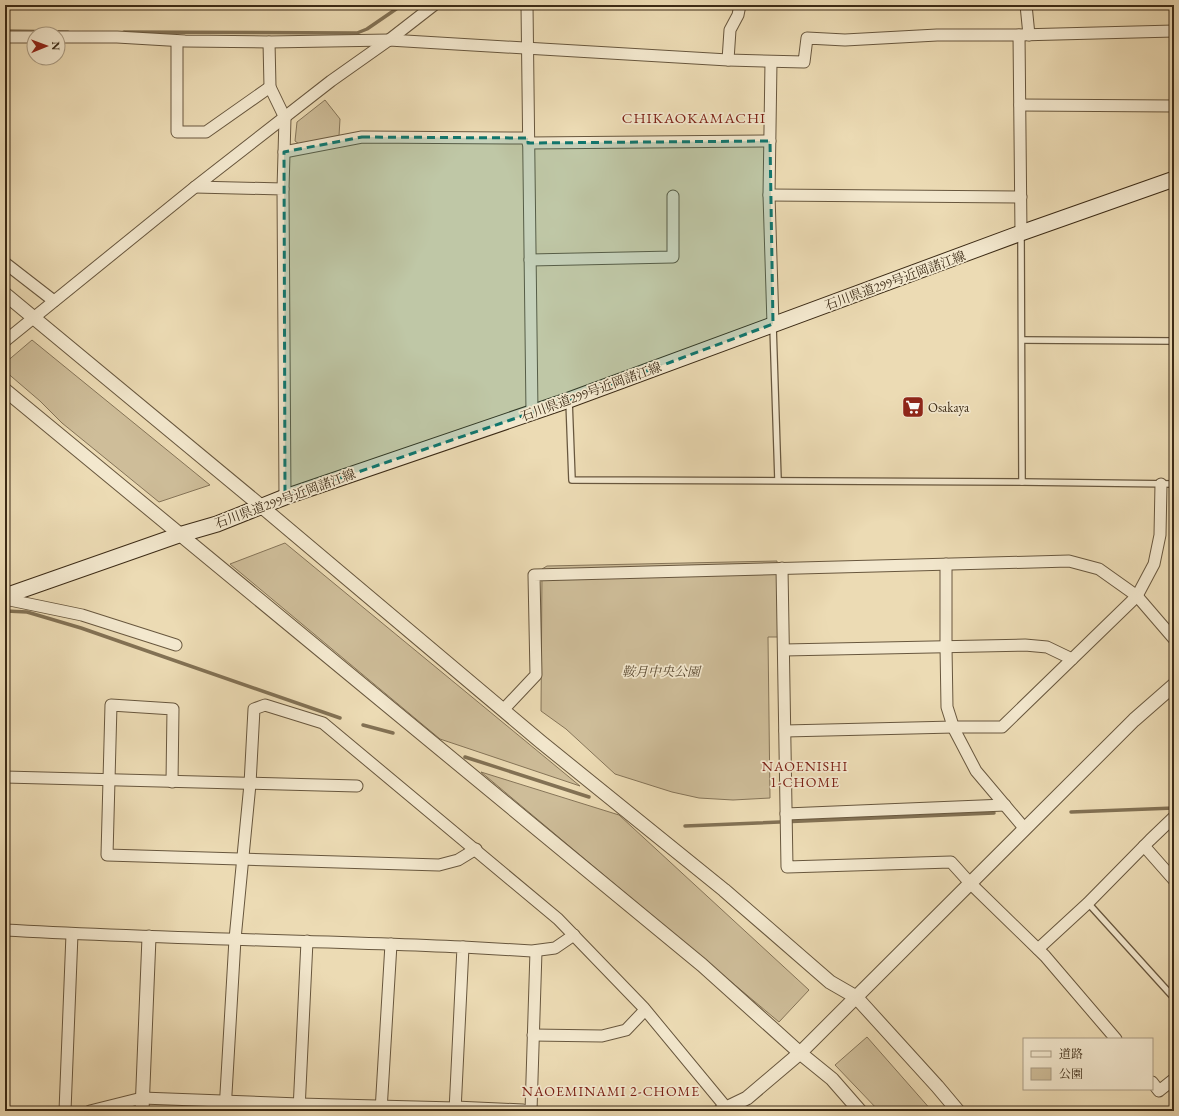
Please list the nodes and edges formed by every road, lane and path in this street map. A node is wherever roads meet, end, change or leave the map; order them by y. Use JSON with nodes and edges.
{"nodes":[{"id":1,"x":434,"y":5,"type":"edge"},
{"id":2,"x":527,"y":5,"type":"edge"},
{"id":3,"x":740,"y":5,"type":"edge"},
{"id":4,"x":1026,"y":5,"type":"edge"},
{"id":5,"x":1174,"y":31,"type":"edge"},
{"id":6,"x":1024,"y":35,"type":"junction"},
{"id":7,"x":5,"y":37,"type":"edge"},
{"id":8,"x":26,"y":37,"type":"edge"},
{"id":9,"x":66,"y":37,"type":"edge"},
{"id":10,"x":389,"y":40,"type":"junction"},
{"id":11,"x":177,"y":41,"type":"junction"},
{"id":12,"x":269,"y":42,"type":"junction"},
{"id":13,"x":527,"y":48,"type":"junction"},
{"id":14,"x":728,"y":60,"type":"junction"},
{"id":15,"x":771,"y":62,"type":"junction"},
{"id":16,"x":270,"y":87,"type":"junction"},
{"id":17,"x":1020,"y":105,"type":"junction"},
{"id":18,"x":1174,"y":106,"type":"edge"},
{"id":19,"x":284,"y":118,"type":"junction"},
{"id":20,"x":528,"y":141,"type":"junction"},
{"id":21,"x":770,"y":141,"type":"junction"},
{"id":22,"x":284,"y":152,"type":"junction"},
{"id":23,"x":1174,"y":179,"type":"edge"},
{"id":24,"x":196,"y":187,"type":"junction"},
{"id":25,"x":283,"y":189,"type":"junction"},
{"id":26,"x":769,"y":195,"type":"junction"},
{"id":27,"x":673,"y":196,"type":"dead end"},
{"id":28,"x":1021,"y":197,"type":"junction"},
{"id":29,"x":1021,"y":233,"type":"junction"},
{"id":30,"x":530,"y":260,"type":"junction"},
{"id":31,"x":5,"y":263,"type":"edge"},
{"id":32,"x":5,"y":294,"type":"edge"},
{"id":33,"x":54,"y":301,"type":"junction"},
{"id":34,"x":34,"y":318,"type":"junction"},
{"id":35,"x":773,"y":324,"type":"junction"},
{"id":36,"x":1022,"y":340,"type":"junction"},
{"id":37,"x":5,"y":341,"type":"edge"},
{"id":38,"x":1174,"y":341,"type":"edge"},
{"id":39,"x":5,"y":390,"type":"edge"},
{"id":40,"x":569,"y":400,"type":"junction"},
{"id":41,"x":532,"y":412,"type":"junction"},
{"id":42,"x":778,"y":480,"type":"junction"},
{"id":43,"x":1022,"y":482,"type":"junction"},
{"id":44,"x":1161,"y":484,"type":"junction"},
{"id":45,"x":1174,"y":484,"type":"edge"},
{"id":46,"x":285,"y":497,"type":"junction"},
{"id":47,"x":261,"y":506,"type":"junction"},
{"id":48,"x":179,"y":535,"type":"junction"},
{"id":49,"x":946,"y":564,"type":"junction"},
{"id":50,"x":782,"y":568,"type":"junction"},
{"id":51,"x":1137,"y":596,"type":"junction"},
{"id":52,"x":5,"y":597,"type":"edge"},
{"id":53,"x":1174,"y":639,"type":"edge"},
{"id":54,"x":176,"y":645,"type":"dead end"},
{"id":55,"x":946,"y":647,"type":"junction"},
{"id":56,"x":784,"y":650,"type":"junction"},
{"id":57,"x":1072,"y":659,"type":"junction"},
{"id":58,"x":1174,"y":685,"type":"edge"},
{"id":59,"x":503,"y":710,"type":"junction"},
{"id":60,"x":954,"y":727,"type":"junction"},
{"id":61,"x":785,"y":731,"type":"junction"},
{"id":62,"x":5,"y":778,"type":"edge"},
{"id":63,"x":108,"y":780,"type":"junction"},
{"id":64,"x":172,"y":782,"type":"junction"},
{"id":65,"x":250,"y":784,"type":"junction"},
{"id":66,"x":358,"y":786,"type":"dead end"},
{"id":67,"x":1005,"y":805,"type":"junction"},
{"id":68,"x":786,"y":814,"type":"junction"},
{"id":69,"x":1174,"y":817,"type":"edge"},
{"id":70,"x":1025,"y":829,"type":"junction"},
{"id":71,"x":1144,"y":846,"type":"junction"},
{"id":72,"x":476,"y":849,"type":"junction"},
{"id":73,"x":243,"y":859,"type":"junction"},
{"id":74,"x":1174,"y":880,"type":"edge"},
{"id":75,"x":970,"y":883,"type":"junction"},
{"id":76,"x":1088,"y":903,"type":"junction"},
{"id":77,"x":5,"y":930,"type":"edge"},
{"id":78,"x":72,"y":934,"type":"junction"},
{"id":79,"x":574,"y":936,"type":"junction"},
{"id":80,"x":149,"y":937,"type":"junction"},
{"id":81,"x":235,"y":939,"type":"junction"},
{"id":82,"x":307,"y":941,"type":"junction"},
{"id":83,"x":391,"y":944,"type":"junction"},
{"id":84,"x":463,"y":947,"type":"junction"},
{"id":85,"x":1038,"y":949,"type":"junction"},
{"id":86,"x":536,"y":951,"type":"junction"},
{"id":87,"x":856,"y":997,"type":"junction"},
{"id":88,"x":1174,"y":998,"type":"edge"},
{"id":89,"x":646,"y":1010,"type":"junction"},
{"id":90,"x":533,"y":1035,"type":"junction"},
{"id":91,"x":1115,"y":1038,"type":"edge"},
{"id":92,"x":800,"y":1052,"type":"junction"},
{"id":93,"x":1174,"y":1079,"type":"edge"},
{"id":94,"x":1153,"y":1083,"type":"edge"},
{"id":95,"x":142,"y":1105,"type":"edge"},
{"id":96,"x":225,"y":1106,"type":"edge"},
{"id":97,"x":299,"y":1108,"type":"edge"},
{"id":98,"x":381,"y":1109,"type":"edge"},
{"id":99,"x":455,"y":1109,"type":"edge"},
{"id":100,"x":725,"y":1110,"type":"edge"},
{"id":101,"x":65,"y":1111,"type":"edge"},
{"id":102,"x":90,"y":1111,"type":"edge"},
{"id":103,"x":523,"y":1111,"type":"edge"},
{"id":104,"x":531,"y":1111,"type":"edge"},
{"id":105,"x":860,"y":1111,"type":"edge"},
{"id":106,"x":958,"y":1111,"type":"edge"}],
"edges":[{"from":1,"to":10,"type":"street"},
{"from":2,"to":13,"type":"street"},
{"from":3,"to":14,"type":"street"},
{"from":4,"to":6,"type":"street"},
{"from":5,"to":6,"type":"street"},
{"from":6,"to":15,"type":"street"},
{"from":6,"to":17,"type":"street"},
{"from":7,"to":8,"type":"street"},
{"from":9,"to":11,"type":"street"},
{"from":10,"to":12,"type":"street"},
{"from":10,"to":13,"type":"street"},
{"from":10,"to":19,"type":"street"},
{"from":11,"to":12,"type":"street"},
{"from":11,"to":16,"type":"street"},
{"from":12,"to":16,"type":"street"},
{"from":13,"to":14,"type":"street"},
{"from":13,"to":20,"type":"street"},
{"from":14,"to":15,"type":"street"},
{"from":15,"to":21,"type":"street"},
{"from":16,"to":19,"type":"street"},
{"from":17,"to":18,"type":"street"},
{"from":17,"to":28,"type":"street"},
{"from":19,"to":22,"type":"street"},
{"from":19,"to":24,"type":"street"},
{"from":20,"to":21,"type":"street"},
{"from":20,"to":22,"type":"street"},
{"from":20,"to":30,"type":"street"},
{"from":21,"to":26,"type":"street"},
{"from":22,"to":25,"type":"street"},
{"from":23,"to":29,"type":"main road","name":"石川県道299号近岡諸江線"},
{"from":24,"to":25,"type":"street"},
{"from":24,"to":33,"type":"street"},
{"from":25,"to":46,"type":"street"},
{"from":26,"to":28,"type":"street"},
{"from":26,"to":35,"type":"street"},
{"from":27,"to":30,"type":"street"},
{"from":28,"to":29,"type":"street"},
{"from":29,"to":35,"type":"main road","name":"石川県道299号近岡諸江線"},
{"from":29,"to":36,"type":"lane"},
{"from":30,"to":41,"type":"street"},
{"from":31,"to":33,"type":"street"},
{"from":32,"to":34,"type":"street"},
{"from":33,"to":34,"type":"street"},
{"from":34,"to":37,"type":"street"},
{"from":34,"to":47,"type":"street"},
{"from":35,"to":40,"type":"main road","name":"石川県道299号近岡諸江線"},
{"from":35,"to":42,"type":"lane"},
{"from":36,"to":38,"type":"lane"},
{"from":36,"to":43,"type":"lane"},
{"from":39,"to":48,"type":"street"},
{"from":40,"to":41,"type":"main road","name":"石川県道299号近岡諸江線"},
{"from":40,"to":42,"type":"lane"},
{"from":41,"to":46,"type":"main road","name":"石川県道299号近岡諸江線"},
{"from":42,"to":43,"type":"lane"},
{"from":43,"to":44,"type":"lane"},
{"from":44,"to":45,"type":"lane"},
{"from":44,"to":51,"type":"street"},
{"from":46,"to":47,"type":"main road","name":"石川県道299号近岡諸江線"},
{"from":47,"to":48,"type":"main road","name":"石川県道299号近岡諸江線"},
{"from":47,"to":59,"type":"street"},
{"from":48,"to":52,"type":"main road","name":"石川県道299号近岡諸江線"},
{"from":48,"to":92,"type":"street"},
{"from":49,"to":50,"type":"street"},
{"from":49,"to":51,"type":"street"},
{"from":49,"to":55,"type":"street"},
{"from":50,"to":56,"type":"street"},
{"from":50,"to":59,"type":"street"},
{"from":51,"to":53,"type":"street"},
{"from":51,"to":57,"type":"street"},
{"from":52,"to":54,"type":"street"},
{"from":55,"to":56,"type":"street"},
{"from":55,"to":57,"type":"street"},
{"from":55,"to":60,"type":"street"},
{"from":56,"to":61,"type":"street"},
{"from":57,"to":60,"type":"street"},
{"from":58,"to":70,"type":"street"},
{"from":59,"to":87,"type":"street"},
{"from":60,"to":61,"type":"street"},
{"from":60,"to":67,"type":"street"},
{"from":61,"to":68,"type":"street"},
{"from":62,"to":63,"type":"street"},
{"from":63,"to":64,"type":"street"},
{"from":63,"to":64,"type":"street"},
{"from":63,"to":73,"type":"street"},
{"from":64,"to":65,"type":"street"},
{"from":65,"to":66,"type":"street"},
{"from":65,"to":72,"type":"street"},
{"from":65,"to":73,"type":"street"},
{"from":67,"to":68,"type":"street"},
{"from":67,"to":70,"type":"street"},
{"from":68,"to":75,"type":"street"},
{"from":69,"to":71,"type":"street"},
{"from":70,"to":75,"type":"street"},
{"from":71,"to":74,"type":"street"},
{"from":71,"to":76,"type":"street"},
{"from":72,"to":73,"type":"street"},
{"from":72,"to":79,"type":"street"},
{"from":73,"to":81,"type":"street"},
{"from":75,"to":85,"type":"street"},
{"from":75,"to":87,"type":"street"},
{"from":76,"to":85,"type":"street"},
{"from":76,"to":88,"type":"lane"},
{"from":77,"to":78,"type":"street"},
{"from":78,"to":80,"type":"street"},
{"from":78,"to":101,"type":"street"},
{"from":79,"to":86,"type":"street"},
{"from":79,"to":89,"type":"street"},
{"from":80,"to":81,"type":"street"},
{"from":80,"to":95,"type":"street"},
{"from":81,"to":82,"type":"street"},
{"from":81,"to":96,"type":"street"},
{"from":82,"to":83,"type":"street"},
{"from":82,"to":97,"type":"street"},
{"from":83,"to":84,"type":"street"},
{"from":83,"to":98,"type":"street"},
{"from":84,"to":86,"type":"street"},
{"from":84,"to":99,"type":"street"},
{"from":85,"to":91,"type":"street"},
{"from":86,"to":90,"type":"street"},
{"from":87,"to":92,"type":"street"},
{"from":87,"to":106,"type":"street"},
{"from":89,"to":90,"type":"street"},
{"from":89,"to":100,"type":"street"},
{"from":90,"to":104,"type":"street"},
{"from":92,"to":100,"type":"street"},
{"from":92,"to":105,"type":"street"},
{"from":93,"to":94,"type":"street"},
{"from":95,"to":96,"type":"street"},
{"from":95,"to":102,"type":"street"},
{"from":96,"to":97,"type":"street"},
{"from":97,"to":98,"type":"street"},
{"from":98,"to":99,"type":"street"},
{"from":99,"to":103,"type":"street"}]}
